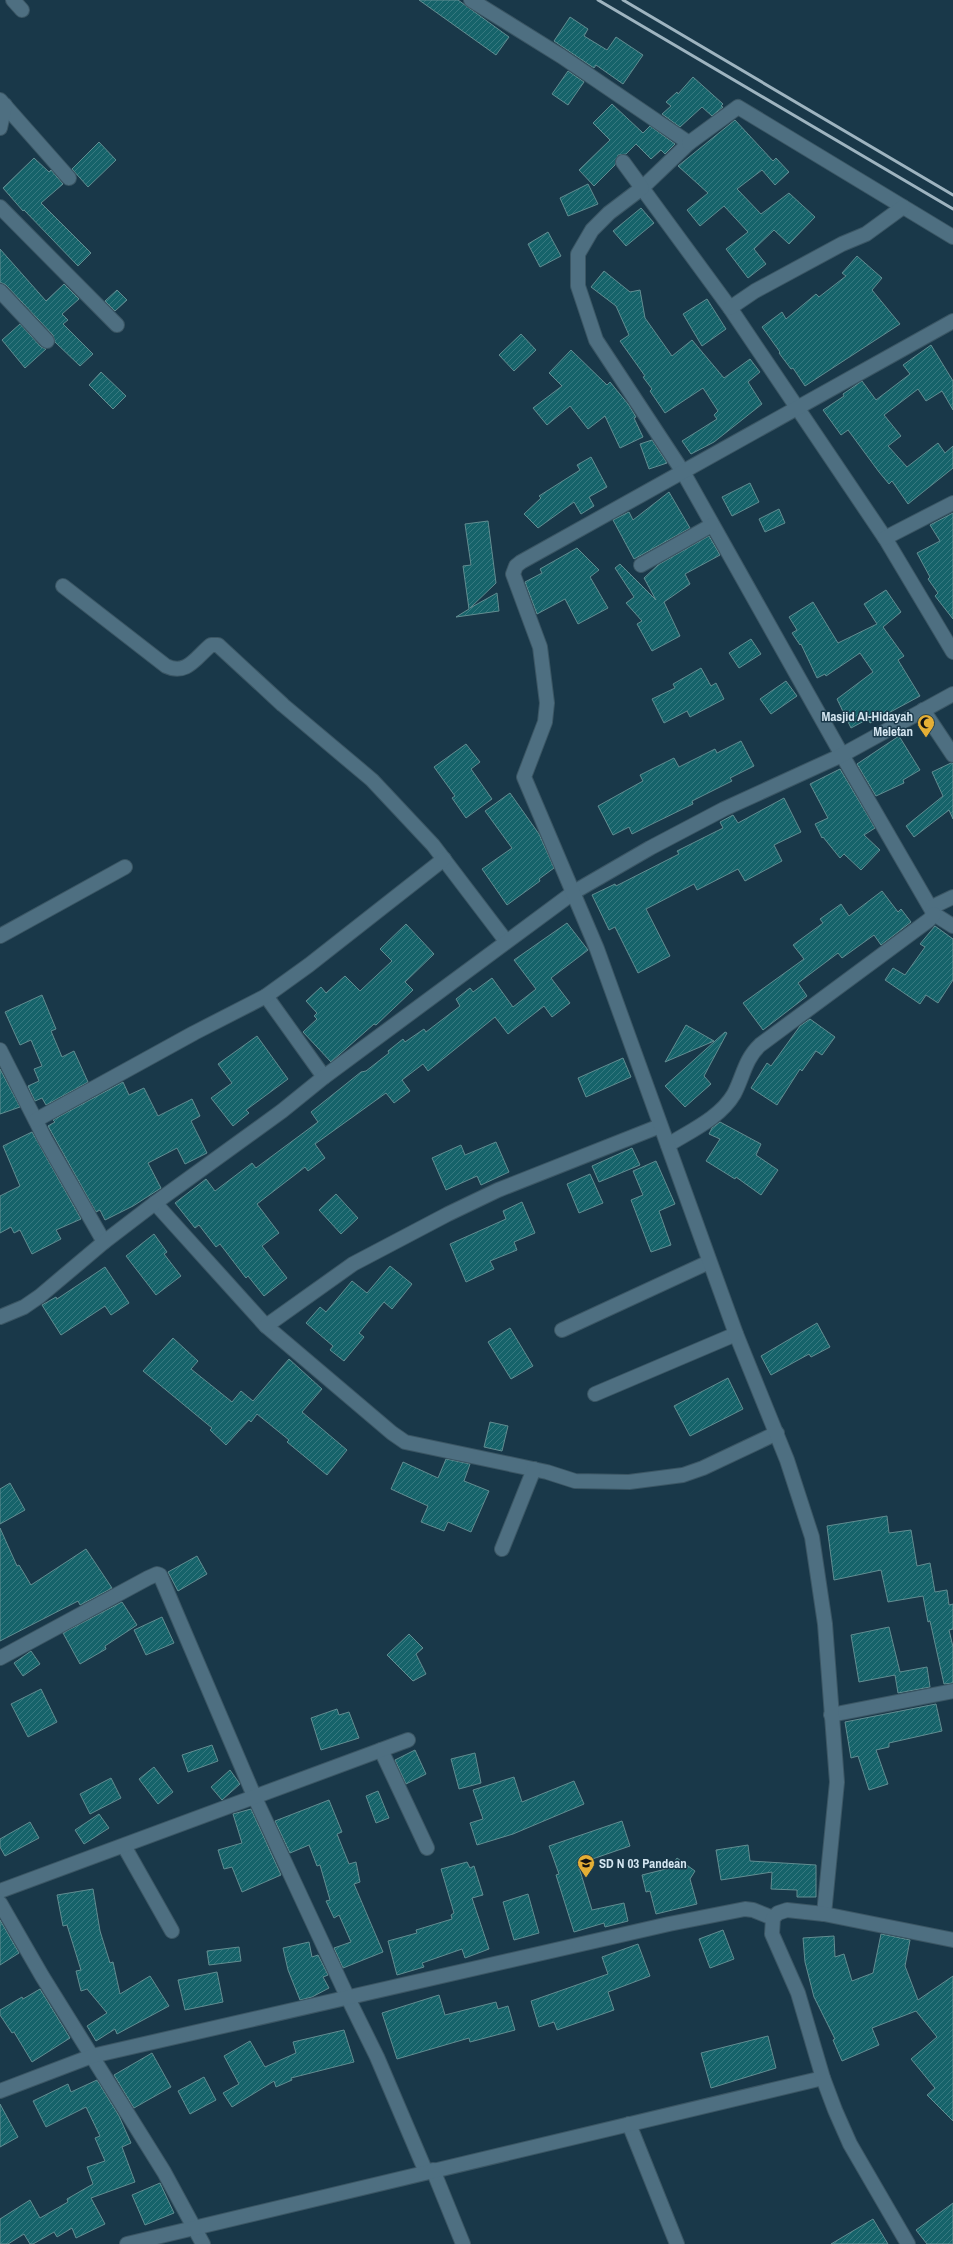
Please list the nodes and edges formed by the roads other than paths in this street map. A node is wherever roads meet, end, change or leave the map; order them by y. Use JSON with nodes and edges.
{"nodes":[{"id":1,"x":471,"y":0,"type":"edge"},
{"id":2,"x":2,"y":102,"type":"edge"},
{"id":3,"x":0,"y":128,"type":"edge"},
{"id":4,"x":690,"y":143,"type":"junction"},
{"id":5,"x":623,"y":162,"type":"dead end"},
{"id":6,"x":69,"y":178,"type":"dead end"},
{"id":7,"x":642,"y":188,"type":"junction"},
{"id":8,"x":0,"y":207,"type":"edge"},
{"id":9,"x":903,"y":207,"type":"junction"},
{"id":10,"x":953,"y":237,"type":"edge"},
{"id":11,"x":0,"y":291,"type":"edge"},
{"id":12,"x":730,"y":308,"type":"junction"},
{"id":13,"x":953,"y":322,"type":"edge"},
{"id":14,"x":117,"y":325,"type":"dead end"},
{"id":15,"x":47,"y":341,"type":"dead end"},
{"id":16,"x":796,"y":408,"type":"junction"},
{"id":17,"x":683,"y":472,"type":"junction"},
{"id":18,"x":953,"y":503,"type":"edge"},
{"id":19,"x":712,"y":525,"type":"junction"},
{"id":20,"x":885,"y":538,"type":"junction"},
{"id":21,"x":641,"y":565,"type":"dead end"},
{"id":22,"x":63,"y":586,"type":"dead end"},
{"id":23,"x":953,"y":652,"type":"edge"},
{"id":24,"x":953,"y":694,"type":"edge"},
{"id":25,"x":924,"y":710,"type":"junction"},
{"id":26,"x":842,"y":755,"type":"junction"},
{"id":27,"x":953,"y":755,"type":"edge"},
{"id":28,"x":444,"y":859,"type":"junction"},
{"id":29,"x":125,"y":867,"type":"dead end"},
{"id":30,"x":574,"y":892,"type":"junction"},
{"id":31,"x":953,"y":897,"type":"edge"},
{"id":32,"x":933,"y":910,"type":"junction"},
{"id":33,"x":953,"y":926,"type":"edge"},
{"id":34,"x":0,"y":936,"type":"edge"},
{"id":35,"x":506,"y":941,"type":"junction"},
{"id":36,"x":266,"y":996,"type":"junction"},
{"id":37,"x":0,"y":1050,"type":"edge"},
{"id":38,"x":324,"y":1077,"type":"junction"},
{"id":39,"x":36,"y":1120,"type":"junction"},
{"id":40,"x":660,"y":1126,"type":"junction"},
{"id":41,"x":668,"y":1145,"type":"junction"},
{"id":42,"x":155,"y":1204,"type":"junction"},
{"id":43,"x":104,"y":1242,"type":"junction"},
{"id":44,"x":709,"y":1262,"type":"junction"},
{"id":45,"x":0,"y":1317,"type":"edge"},
{"id":46,"x":266,"y":1326,"type":"junction"},
{"id":47,"x":562,"y":1330,"type":"dead end"},
{"id":48,"x":736,"y":1334,"type":"junction"},
{"id":49,"x":595,"y":1394,"type":"dead end"},
{"id":50,"x":778,"y":1433,"type":"junction"},
{"id":51,"x":534,"y":1469,"type":"junction"},
{"id":52,"x":502,"y":1549,"type":"dead end"},
{"id":53,"x":0,"y":1658,"type":"edge"},
{"id":54,"x":953,"y":1691,"type":"edge"},
{"id":55,"x":831,"y":1715,"type":"junction"},
{"id":56,"x":408,"y":1740,"type":"dead end"},
{"id":57,"x":382,"y":1750,"type":"junction"},
{"id":58,"x":255,"y":1798,"type":"junction"},
{"id":59,"x":124,"y":1846,"type":"junction"},
{"id":60,"x":427,"y":1848,"type":"dead end"},
{"id":61,"x":0,"y":1891,"type":"edge"},
{"id":62,"x":0,"y":1903,"type":"edge"},
{"id":63,"x":824,"y":1914,"type":"junction"},
{"id":64,"x":773,"y":1918,"type":"junction"},
{"id":65,"x":172,"y":1931,"type":"dead end"},
{"id":66,"x":953,"y":1940,"type":"edge"},
{"id":67,"x":347,"y":1996,"type":"junction"},
{"id":68,"x":92,"y":2056,"type":"junction"},
{"id":69,"x":823,"y":2078,"type":"junction"},
{"id":70,"x":0,"y":2091,"type":"edge"},
{"id":71,"x":629,"y":2124,"type":"junction"},
{"id":72,"x":430,"y":2171,"type":"junction"},
{"id":73,"x":196,"y":2228,"type":"junction"},
{"id":74,"x":127,"y":2244,"type":"edge"},
{"id":75,"x":203,"y":2244,"type":"edge"},
{"id":76,"x":463,"y":2244,"type":"edge"},
{"id":77,"x":677,"y":2244,"type":"edge"},
{"id":78,"x":908,"y":2244,"type":"edge"}],
"edges":[{"from":1,"to":4,"type":"street"},
{"from":2,"to":3,"type":"street"},
{"from":2,"to":6,"type":"street"},
{"from":4,"to":7,"type":"street"},
{"from":4,"to":9,"type":"street"},
{"from":5,"to":7,"type":"street"},
{"from":7,"to":12,"type":"street"},
{"from":7,"to":17,"type":"street"},
{"from":8,"to":14,"type":"street"},
{"from":9,"to":10,"type":"street"},
{"from":9,"to":12,"type":"street"},
{"from":11,"to":15,"type":"street"},
{"from":12,"to":16,"type":"street"},
{"from":13,"to":16,"type":"street"},
{"from":16,"to":17,"type":"street"},
{"from":16,"to":20,"type":"street"},
{"from":17,"to":19,"type":"street"},
{"from":17,"to":30,"type":"street"},
{"from":18,"to":20,"type":"street"},
{"from":19,"to":21,"type":"street"},
{"from":19,"to":26,"type":"street"},
{"from":20,"to":23,"type":"street"},
{"from":22,"to":28,"type":"street"},
{"from":24,"to":25,"type":"street"},
{"from":25,"to":26,"type":"street"},
{"from":25,"to":27,"type":"street"},
{"from":26,"to":30,"type":"street"},
{"from":26,"to":32,"type":"street"},
{"from":28,"to":35,"type":"street"},
{"from":28,"to":36,"type":"street"},
{"from":29,"to":34,"type":"street"},
{"from":30,"to":35,"type":"street"},
{"from":30,"to":40,"type":"street"},
{"from":31,"to":32,"type":"street"},
{"from":32,"to":33,"type":"street"},
{"from":32,"to":41,"type":"street"},
{"from":35,"to":38,"type":"street"},
{"from":36,"to":38,"type":"street"},
{"from":36,"to":39,"type":"street"},
{"from":37,"to":39,"type":"street"},
{"from":38,"to":42,"type":"street"},
{"from":39,"to":43,"type":"street"},
{"from":40,"to":41,"type":"street"},
{"from":40,"to":46,"type":"street"},
{"from":41,"to":44,"type":"street"},
{"from":42,"to":43,"type":"street"},
{"from":42,"to":46,"type":"street"},
{"from":43,"to":45,"type":"street"},
{"from":44,"to":47,"type":"street"},
{"from":44,"to":48,"type":"street"},
{"from":46,"to":51,"type":"street"},
{"from":48,"to":49,"type":"street"},
{"from":48,"to":50,"type":"street"},
{"from":50,"to":51,"type":"street"},
{"from":50,"to":55,"type":"street"},
{"from":51,"to":52,"type":"street"},
{"from":53,"to":58,"type":"street"},
{"from":54,"to":55,"type":"street"},
{"from":55,"to":63,"type":"street"},
{"from":56,"to":57,"type":"street"},
{"from":57,"to":58,"type":"street"},
{"from":57,"to":60,"type":"street"},
{"from":58,"to":59,"type":"street"},
{"from":58,"to":67,"type":"street"},
{"from":59,"to":61,"type":"street"},
{"from":59,"to":65,"type":"street"},
{"from":62,"to":68,"type":"street"},
{"from":63,"to":64,"type":"street"},
{"from":63,"to":66,"type":"street"},
{"from":64,"to":67,"type":"street"},
{"from":64,"to":69,"type":"street"},
{"from":67,"to":68,"type":"street"},
{"from":67,"to":72,"type":"street"},
{"from":68,"to":70,"type":"street"},
{"from":68,"to":73,"type":"street"},
{"from":69,"to":71,"type":"street"},
{"from":69,"to":78,"type":"street"},
{"from":71,"to":72,"type":"street"},
{"from":71,"to":77,"type":"street"},
{"from":72,"to":73,"type":"street"},
{"from":72,"to":76,"type":"street"},
{"from":73,"to":74,"type":"street"},
{"from":73,"to":75,"type":"street"}]}
